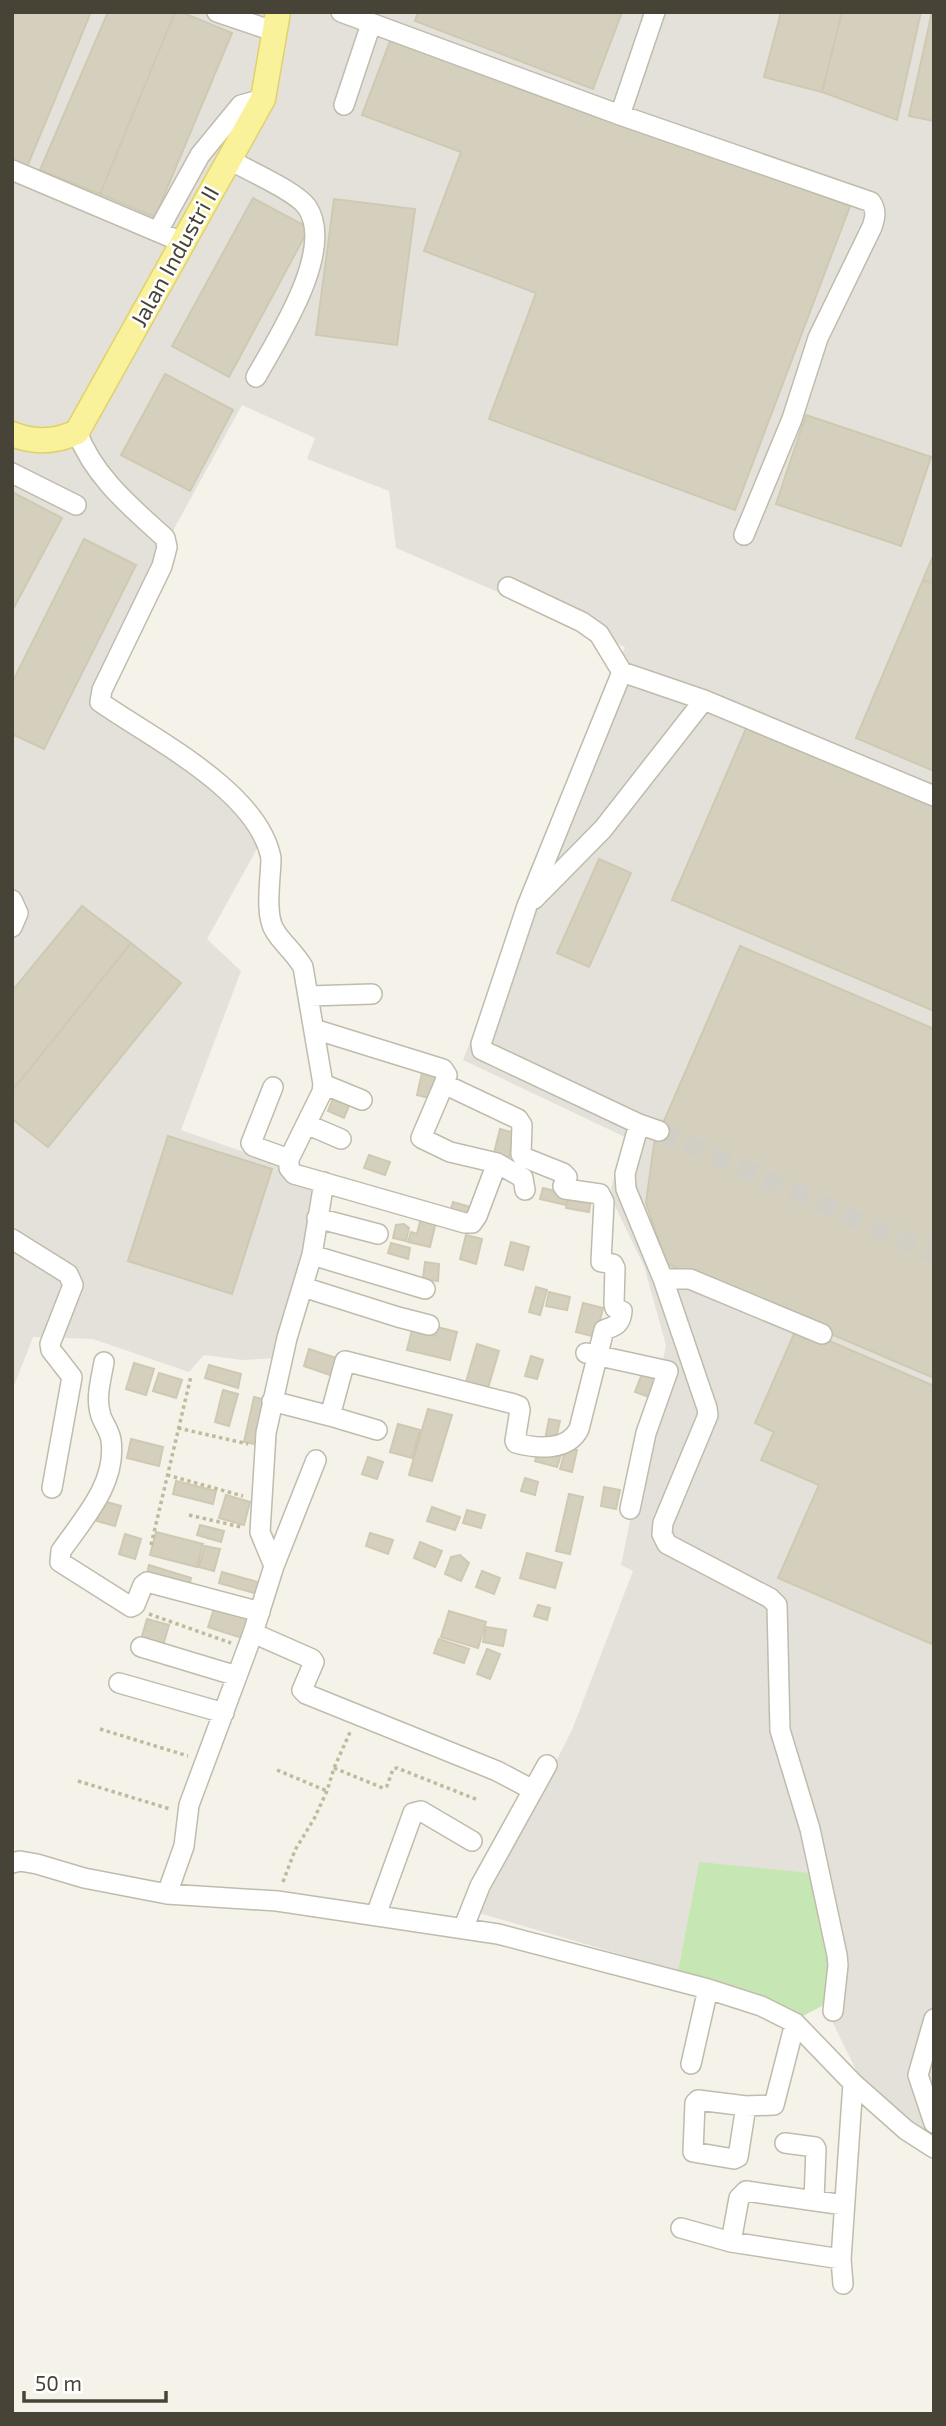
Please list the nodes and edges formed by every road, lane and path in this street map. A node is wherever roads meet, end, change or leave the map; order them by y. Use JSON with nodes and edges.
{"nodes":[{"id":1,"x":217,"y":12,"type":"edge"},
{"id":2,"x":341,"y":12,"type":"edge"},
{"id":3,"x":655,"y":12,"type":"edge"},
{"id":4,"x":275,"y":22,"type":"edge"},
{"id":5,"x":372,"y":24,"type":"junction"},
{"id":6,"x":263,"y":99,"type":"junction"},
{"id":7,"x":344,"y":105,"type":"dead end"},
{"id":8,"x":620,"y":115,"type":"junction"},
{"id":9,"x":228,"y":159,"type":"junction"},
{"id":10,"x":12,"y":170,"type":"edge"},
{"id":11,"x":158,"y":231,"type":"junction"},
{"id":12,"x":182,"y":242,"type":"junction"},
{"id":13,"x":256,"y":377,"type":"dead end"},
{"id":14,"x":77,"y":432,"type":"junction"},
{"id":15,"x":14,"y":440,"type":"edge"},
{"id":16,"x":12,"y":473,"type":"edge"},
{"id":17,"x":76,"y":505,"type":"dead end"},
{"id":18,"x":744,"y":535,"type":"dead end"},
{"id":19,"x":508,"y":587,"type":"dead end"},
{"id":20,"x":622,"y":672,"type":"junction"},
{"id":21,"x":704,"y":700,"type":"junction"},
{"id":22,"x":934,"y":796,"type":"edge"},
{"id":23,"x":12,"y":900,"type":"edge"},
{"id":24,"x":527,"y":906,"type":"junction"},
{"id":25,"x":12,"y":927,"type":"edge"},
{"id":26,"x":372,"y":994,"type":"dead end"},
{"id":27,"x":309,"y":996,"type":"junction"},
{"id":28,"x":314,"y":1029,"type":"junction"},
{"id":29,"x":323,"y":1084,"type":"junction"},
{"id":30,"x":444,"y":1084,"type":"junction"},
{"id":31,"x":273,"y":1087,"type":"dead end"},
{"id":32,"x":362,"y":1100,"type":"dead end"},
{"id":33,"x":306,"y":1124,"type":"junction"},
{"id":34,"x":639,"y":1124,"type":"junction"},
{"id":35,"x":659,"y":1131,"type":"tunnel mouth"},
{"id":36,"x":341,"y":1139,"type":"dead end"},
{"id":37,"x":289,"y":1159,"type":"junction"},
{"id":38,"x":497,"y":1163,"type":"junction"},
{"id":39,"x":324,"y":1182,"type":"junction"},
{"id":40,"x":525,"y":1190,"type":"dead end"},
{"id":41,"x":317,"y":1218,"type":"junction"},
{"id":42,"x":378,"y":1234,"type":"dead end"},
{"id":43,"x":12,"y":1239,"type":"edge"},
{"id":44,"x":312,"y":1255,"type":"junction"},
{"id":45,"x":663,"y":1279,"type":"junction"},
{"id":46,"x":303,"y":1287,"type":"junction"},
{"id":47,"x":425,"y":1289,"type":"dead end"},
{"id":48,"x":429,"y":1325,"type":"dead end"},
{"id":49,"x":821,"y":1334,"type":"dead end"},
{"id":50,"x":591,"y":1354,"type":"junction"},
{"id":51,"x":104,"y":1362,"type":"dead end"},
{"id":52,"x":191,"y":1376,"type":"dead end"},
{"id":53,"x":272,"y":1401,"type":"junction"},
{"id":54,"x":330,"y":1416,"type":"junction"},
{"id":55,"x":178,"y":1428,"type":"junction"},
{"id":56,"x":377,"y":1430,"type":"dead end"},
{"id":57,"x":265,"y":1448,"type":"junction"},
{"id":58,"x":316,"y":1460,"type":"dead end"},
{"id":59,"x":167,"y":1475,"type":"junction"},
{"id":60,"x":52,"y":1488,"type":"dead end"},
{"id":61,"x":261,"y":1501,"type":"junction"},
{"id":62,"x":630,"y":1509,"type":"dead end"},
{"id":63,"x":189,"y":1515,"type":"dead end"},
{"id":64,"x":260,"y":1532,"type":"junction"},
{"id":65,"x":151,"y":1545,"type":"dead end"},
{"id":66,"x":274,"y":1566,"type":"junction"},
{"id":67,"x":131,"y":1606,"type":"junction"},
{"id":68,"x":260,"y":1612,"type":"junction"},
{"id":69,"x":250,"y":1640,"type":"junction"},
{"id":70,"x":141,"y":1647,"type":"dead end"},
{"id":71,"x":237,"y":1676,"type":"junction"},
{"id":72,"x":119,"y":1683,"type":"dead end"},
{"id":73,"x":224,"y":1713,"type":"junction"},
{"id":74,"x":357,"y":1714,"type":"junction"},
{"id":75,"x":100,"y":1729,"type":"dead end"},
{"id":76,"x":204,"y":1762,"type":"junction"},
{"id":77,"x":547,"y":1765,"type":"dead end"},
{"id":78,"x":334,"y":1768,"type":"junction"},
{"id":79,"x":277,"y":1770,"type":"dead end"},
{"id":80,"x":78,"y":1781,"type":"dead end"},
{"id":81,"x":533,"y":1790,"type":"junction"},
{"id":82,"x":327,"y":1791,"type":"junction"},
{"id":83,"x":478,"y":1800,"type":"dead end"},
{"id":84,"x":187,"y":1814,"type":"junction"},
{"id":85,"x":472,"y":1841,"type":"dead end"},
{"id":86,"x":12,"y":1863,"type":"edge"},
{"id":87,"x":167,"y":1894,"type":"junction"},
{"id":88,"x":276,"y":1900,"type":"junction"},
{"id":89,"x":376,"y":1915,"type":"junction"},
{"id":90,"x":463,"y":1928,"type":"junction"},
{"id":91,"x":708,"y":1989,"type":"junction"},
{"id":92,"x":834,"y":2011,"type":"dead end"},
{"id":93,"x":934,"y":2019,"type":"edge"},
{"id":94,"x":795,"y":2023,"type":"junction"},
{"id":95,"x":691,"y":2064,"type":"dead end"},
{"id":96,"x":853,"y":2083,"type":"junction"},
{"id":97,"x":746,"y":2106,"type":"dead end"},
{"id":98,"x":934,"y":2123,"type":"edge"},
{"id":99,"x":785,"y":2143,"type":"dead end"},
{"id":100,"x":934,"y":2148,"type":"edge"},
{"id":101,"x":814,"y":2200,"type":"junction"},
{"id":102,"x":844,"y":2204,"type":"junction"},
{"id":103,"x":681,"y":2228,"type":"dead end"},
{"id":104,"x":731,"y":2242,"type":"junction"},
{"id":105,"x":841,"y":2259,"type":"junction"},
{"id":106,"x":843,"y":2284,"type":"dead end"}],
"edges":[{"from":1,"to":4,"type":"street"},
{"from":2,"to":5,"type":"street"},
{"from":3,"to":8,"type":"street"},
{"from":4,"to":6,"type":"main road","name":"Jalan Industri II"},
{"from":5,"to":7,"type":"street"},
{"from":5,"to":8,"type":"street"},
{"from":6,"to":9,"type":"main road","name":"Jalan Industri II"},
{"from":6,"to":11,"type":"street"},
{"from":8,"to":18,"type":"street"},
{"from":9,"to":12,"type":"main road","name":"Jalan Industri II"},
{"from":9,"to":13,"type":"street"},
{"from":10,"to":11,"type":"street"},
{"from":11,"to":12,"type":"street"},
{"from":12,"to":14,"type":"main road","name":"Jalan Industri II"},
{"from":14,"to":15,"type":"main road"},
{"from":14,"to":27,"type":"street"},
{"from":16,"to":17,"type":"street"},
{"from":19,"to":20,"type":"street"},
{"from":20,"to":21,"type":"street"},
{"from":20,"to":24,"type":"street"},
{"from":21,"to":22,"type":"street"},
{"from":21,"to":24,"type":"street"},
{"from":23,"to":25,"type":"street"},
{"from":24,"to":34,"type":"street"},
{"from":26,"to":27,"type":"street"},
{"from":27,"to":28,"type":"street"},
{"from":28,"to":29,"type":"street"},
{"from":28,"to":30,"type":"street"},
{"from":29,"to":32,"type":"street"},
{"from":29,"to":33,"type":"street"},
{"from":30,"to":38,"type":"street"},
{"from":30,"to":50,"type":"street"},
{"from":31,"to":37,"type":"street"},
{"from":33,"to":36,"type":"street"},
{"from":33,"to":37,"type":"street"},
{"from":34,"to":35,"type":"street"},
{"from":34,"to":45,"type":"street"},
{"from":37,"to":39,"type":"street"},
{"from":38,"to":39,"type":"street"},
{"from":38,"to":40,"type":"street"},
{"from":39,"to":41,"type":"street"},
{"from":41,"to":42,"type":"street"},
{"from":41,"to":44,"type":"street"},
{"from":43,"to":60,"type":"street"},
{"from":44,"to":46,"type":"street"},
{"from":44,"to":47,"type":"street"},
{"from":45,"to":49,"type":"street"},
{"from":45,"to":92,"type":"street"},
{"from":46,"to":48,"type":"street"},
{"from":46,"to":53,"type":"street"},
{"from":50,"to":54,"type":"street"},
{"from":50,"to":62,"type":"street"},
{"from":51,"to":67,"type":"street"},
{"from":52,"to":55,"type":"path"},
{"from":53,"to":54,"type":"street"},
{"from":53,"to":57,"type":"street"},
{"from":54,"to":56,"type":"street"},
{"from":55,"to":57,"type":"path"},
{"from":55,"to":59,"type":"path"},
{"from":57,"to":61,"type":"street"},
{"from":58,"to":66,"type":"street"},
{"from":59,"to":61,"type":"path"},
{"from":59,"to":65,"type":"path"},
{"from":61,"to":64,"type":"street"},
{"from":63,"to":64,"type":"path"},
{"from":64,"to":66,"type":"street"},
{"from":66,"to":68,"type":"street"},
{"from":67,"to":68,"type":"street"},
{"from":67,"to":69,"type":"path"},
{"from":68,"to":69,"type":"street"},
{"from":69,"to":71,"type":"street"},
{"from":69,"to":74,"type":"street"},
{"from":70,"to":71,"type":"street"},
{"from":71,"to":73,"type":"street"},
{"from":72,"to":73,"type":"street"},
{"from":73,"to":76,"type":"street"},
{"from":74,"to":78,"type":"path"},
{"from":74,"to":81,"type":"street"},
{"from":75,"to":76,"type":"path"},
{"from":76,"to":84,"type":"street"},
{"from":77,"to":81,"type":"street"},
{"from":78,"to":82,"type":"path"},
{"from":78,"to":83,"type":"path"},
{"from":79,"to":82,"type":"path"},
{"from":80,"to":84,"type":"path"},
{"from":81,"to":90,"type":"street"},
{"from":82,"to":88,"type":"path"},
{"from":84,"to":87,"type":"street"},
{"from":85,"to":89,"type":"street"},
{"from":86,"to":87,"type":"street"},
{"from":87,"to":88,"type":"street"},
{"from":88,"to":89,"type":"street"},
{"from":89,"to":90,"type":"street"},
{"from":90,"to":91,"type":"street"},
{"from":91,"to":94,"type":"street"},
{"from":91,"to":95,"type":"street"},
{"from":93,"to":98,"type":"street"},
{"from":94,"to":96,"type":"street"},
{"from":94,"to":97,"type":"street"},
{"from":96,"to":100,"type":"street"},
{"from":96,"to":102,"type":"street"},
{"from":99,"to":101,"type":"street"},
{"from":101,"to":102,"type":"street"},
{"from":101,"to":104,"type":"street"},
{"from":102,"to":105,"type":"street"},
{"from":103,"to":104,"type":"street"},
{"from":104,"to":105,"type":"street"},
{"from":105,"to":106,"type":"street"}]}
